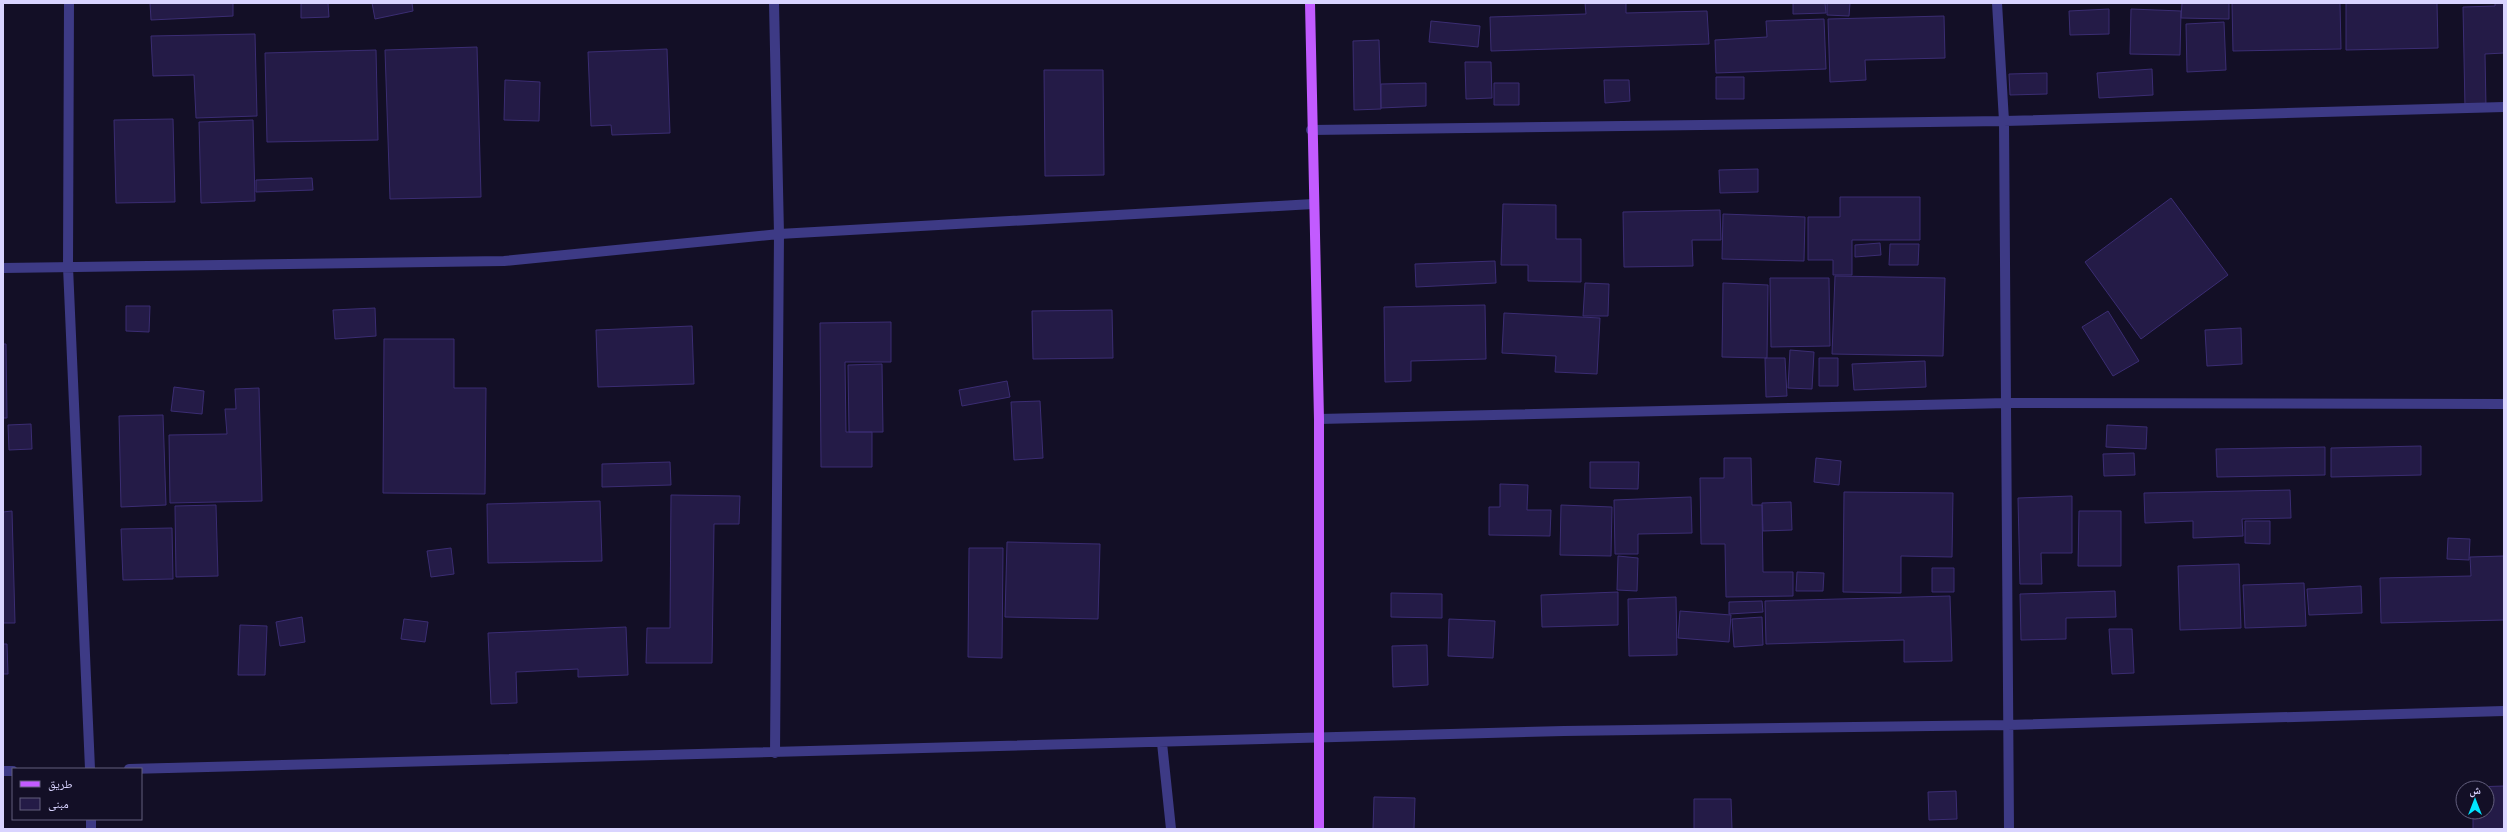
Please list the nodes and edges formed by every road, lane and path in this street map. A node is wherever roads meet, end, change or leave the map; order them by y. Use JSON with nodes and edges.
{"nodes":[{"id":1,"x":69,"y":3,"type":"edge"},
{"id":2,"x":774,"y":3,"type":"edge"},
{"id":3,"x":1310,"y":3,"type":"edge"},
{"id":4,"x":1997,"y":3,"type":"edge"},
{"id":5,"x":2504,"y":107,"type":"edge"},
{"id":6,"x":2004,"y":121,"type":"junction"},
{"id":7,"x":1312,"y":130,"type":"junction"},
{"id":8,"x":1313,"y":204,"type":"junction"},
{"id":9,"x":780,"y":234,"type":"junction"},
{"id":10,"x":68,"y":267,"type":"junction"},
{"id":11,"x":3,"y":268,"type":"edge"},
{"id":12,"x":2006,"y":403,"type":"junction"},
{"id":13,"x":2504,"y":404,"type":"edge"},
{"id":14,"x":1319,"y":419,"type":"junction"},
{"id":15,"x":2504,"y":711,"type":"edge"},
{"id":16,"x":2008,"y":725,"type":"junction"},
{"id":17,"x":1320,"y":739,"type":"junction"},
{"id":18,"x":1162,"y":743,"type":"junction"},
{"id":19,"x":775,"y":752,"type":"junction"},
{"id":20,"x":90,"y":768,"type":"edge"},
{"id":21,"x":142,"y":769,"type":"edge"},
{"id":22,"x":1171,"y":829,"type":"edge"},
{"id":23,"x":1319,"y":829,"type":"edge"},
{"id":24,"x":2009,"y":829,"type":"edge"}],
"edges":[{"from":1,"to":10,"type":"street"},
{"from":2,"to":9,"type":"street"},
{"from":3,"to":7,"type":"main road"},
{"from":4,"to":6,"type":"street"},
{"from":5,"to":6,"type":"street"},
{"from":6,"to":7,"type":"street"},
{"from":6,"to":12,"type":"street"},
{"from":7,"to":8,"type":"main road"},
{"from":8,"to":9,"type":"street"},
{"from":8,"to":14,"type":"main road"},
{"from":9,"to":10,"type":"street"},
{"from":9,"to":19,"type":"street"},
{"from":10,"to":11,"type":"street"},
{"from":10,"to":20,"type":"street"},
{"from":12,"to":13,"type":"street"},
{"from":12,"to":14,"type":"street"},
{"from":12,"to":16,"type":"street"},
{"from":14,"to":17,"type":"main road"},
{"from":15,"to":16,"type":"street"},
{"from":16,"to":17,"type":"street"},
{"from":16,"to":24,"type":"street"},
{"from":17,"to":18,"type":"street"},
{"from":17,"to":23,"type":"main road"},
{"from":18,"to":19,"type":"street"},
{"from":18,"to":22,"type":"street"},
{"from":19,"to":21,"type":"street"}]}
